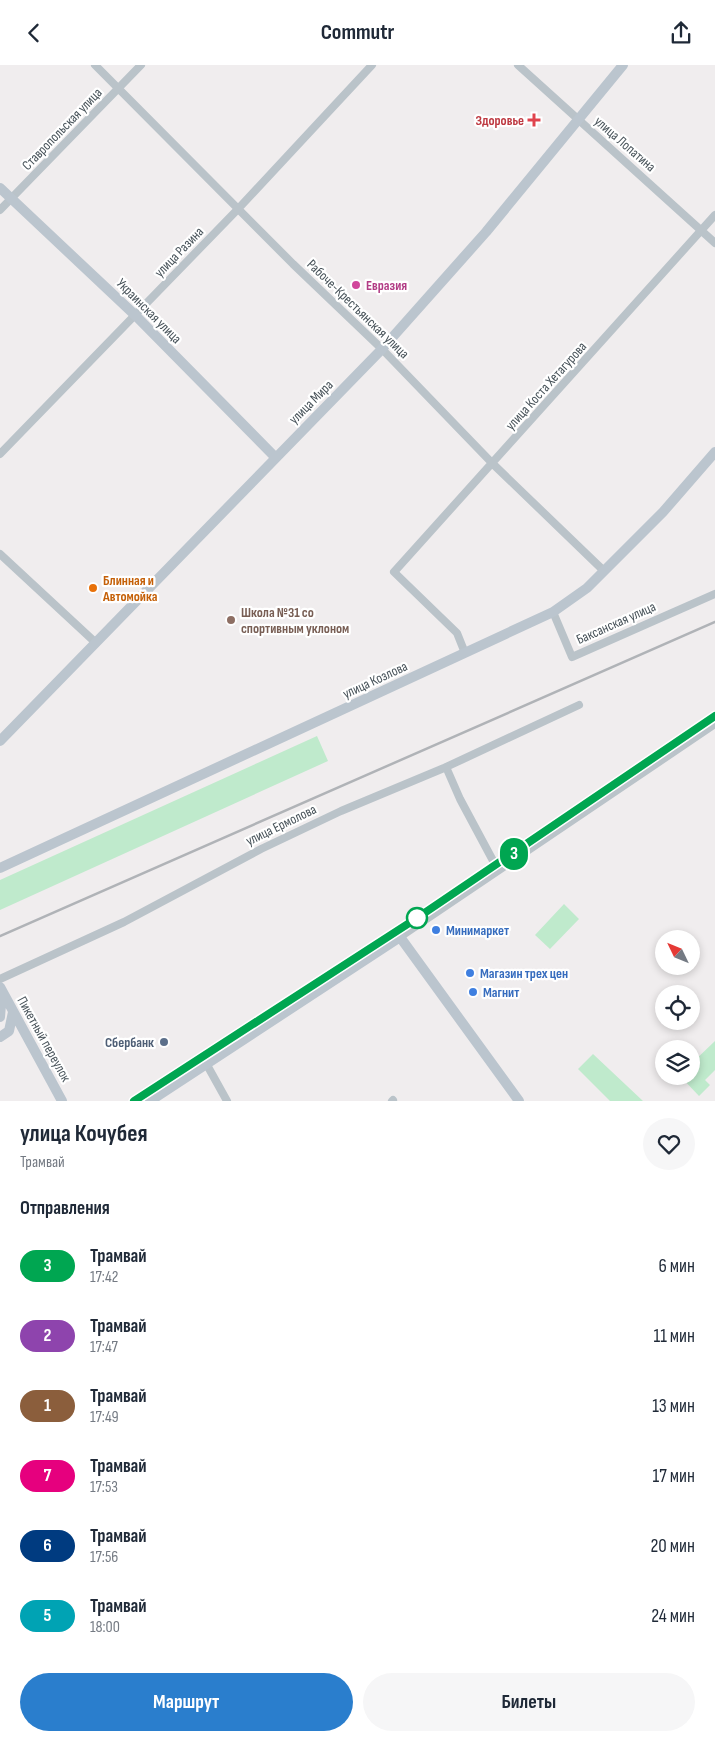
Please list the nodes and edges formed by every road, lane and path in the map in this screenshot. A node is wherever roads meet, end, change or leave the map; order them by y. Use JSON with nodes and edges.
{"nodes":[{"id":1,"x":95,"y":65,"type":"edge"},
{"id":2,"x":141,"y":65,"type":"edge"},
{"id":3,"x":372,"y":65,"type":"edge"},
{"id":4,"x":518,"y":65,"type":"edge"},
{"id":5,"x":623,"y":65,"type":"edge"},
{"id":6,"x":119,"y":89,"type":"junction"},
{"id":7,"x":578,"y":119,"type":"junction"},
{"id":8,"x":0,"y":188,"type":"edge"},
{"id":9,"x":11,"y":199,"type":"junction"},
{"id":10,"x":238,"y":209,"type":"junction"},
{"id":11,"x":0,"y":211,"type":"edge"},
{"id":12,"x":715,"y":215,"type":"edge"},
{"id":13,"x":702,"y":231,"type":"junction"},
{"id":14,"x":715,"y":243,"type":"edge"},
{"id":15,"x":135,"y":315,"type":"junction"},
{"id":16,"x":382,"y":349,"type":"junction"},
{"id":17,"x":715,"y":452,"type":"edge"},
{"id":18,"x":0,"y":454,"type":"edge"},
{"id":19,"x":275,"y":457,"type":"junction"},
{"id":20,"x":493,"y":464,"type":"junction"},
{"id":21,"x":0,"y":554,"type":"edge"},
{"id":22,"x":604,"y":571,"type":"junction"},
{"id":23,"x":715,"y":594,"type":"edge"},
{"id":24,"x":553,"y":612,"type":"junction"},
{"id":25,"x":96,"y":643,"type":"junction"},
{"id":26,"x":465,"y":653,"type":"junction"},
{"id":27,"x":579,"y":705,"type":"dead end"},
{"id":28,"x":715,"y":724,"type":"edge"},
{"id":29,"x":0,"y":741,"type":"edge"},
{"id":30,"x":446,"y":767,"type":"junction"},
{"id":31,"x":0,"y":867,"type":"edge"},
{"id":32,"x":498,"y":870,"type":"junction"},
{"id":33,"x":400,"y":937,"type":"junction"},
{"id":34,"x":0,"y":979,"type":"edge"},
{"id":35,"x":1,"y":989,"type":"edge"},
{"id":36,"x":14,"y":1011,"type":"junction"},
{"id":37,"x":0,"y":1017,"type":"edge"},
{"id":38,"x":0,"y":1037,"type":"edge"},
{"id":39,"x":207,"y":1065,"type":"junction"},
{"id":40,"x":62,"y":1101,"type":"edge"},
{"id":41,"x":150,"y":1101,"type":"edge"},
{"id":42,"x":227,"y":1101,"type":"edge"},
{"id":43,"x":519,"y":1101,"type":"edge"}],
"edges":[{"from":1,"to":6,"type":"street","name":"Рабоче-Крестьянская улица"},
{"from":2,"to":6,"type":"street","name":"Ставропольская улица"},
{"from":3,"to":10,"type":"street","name":"улица Разина"},
{"from":4,"to":7,"type":"street","name":"улица Лопатина"},
{"from":5,"to":7,"type":"street","name":"улица Мира"},
{"from":6,"to":9,"type":"street","name":"Ставропольская улица"},
{"from":6,"to":10,"type":"street","name":"Рабоче-Крестьянская улица"},
{"from":7,"to":13,"type":"street","name":"улица Лопатина"},
{"from":7,"to":16,"type":"street","name":"улица Мира"},
{"from":8,"to":9,"type":"street","name":"Украинская улица"},
{"from":9,"to":11,"type":"street","name":"Ставропольская улица"},
{"from":9,"to":15,"type":"street","name":"Украинская улица"},
{"from":10,"to":15,"type":"street","name":"улица Разина"},
{"from":10,"to":16,"type":"street","name":"Рабоче-Крестьянская улица"},
{"from":12,"to":13,"type":"street","name":"улица Коста Хетагурова"},
{"from":13,"to":14,"type":"street","name":"улица Лопатина"},
{"from":13,"to":20,"type":"street","name":"улица Коста Хетагурова"},
{"from":15,"to":18,"type":"street","name":"улица Разина"},
{"from":15,"to":19,"type":"street","name":"Украинская улица"},
{"from":16,"to":19,"type":"street","name":"улица Мира"},
{"from":16,"to":20,"type":"street","name":"Рабоче-Крестьянская улица"},
{"from":17,"to":22,"type":"street","name":"улица Козлова"},
{"from":19,"to":25,"type":"street","name":"улица Мира"},
{"from":20,"to":22,"type":"street","name":"Рабоче-Крестьянская улица"},
{"from":20,"to":26,"type":"street","name":"улица Коста Хетагурова"},
{"from":21,"to":25,"type":"street"},
{"from":22,"to":24,"type":"street","name":"улица Козлова"},
{"from":23,"to":24,"type":"street","name":"Баксанская улица"},
{"from":24,"to":26,"type":"street","name":"улица Козлова"},
{"from":25,"to":29,"type":"street","name":"улица Мира"},
{"from":26,"to":31,"type":"street","name":"улица Козлова"},
{"from":27,"to":30,"type":"street","name":"улица Ермолова"},
{"from":28,"to":32,"type":"street"},
{"from":30,"to":32,"type":"street"},
{"from":30,"to":34,"type":"street","name":"улица Ермолова"},
{"from":32,"to":33,"type":"street"},
{"from":33,"to":39,"type":"street"},
{"from":33,"to":43,"type":"street"},
{"from":35,"to":36,"type":"street","name":"Пикетный переулок"},
{"from":35,"to":37,"type":"street"},
{"from":36,"to":38,"type":"street"},
{"from":36,"to":40,"type":"street","name":"Пикетный переулок"},
{"from":39,"to":41,"type":"street"},
{"from":39,"to":42,"type":"street"}]}
